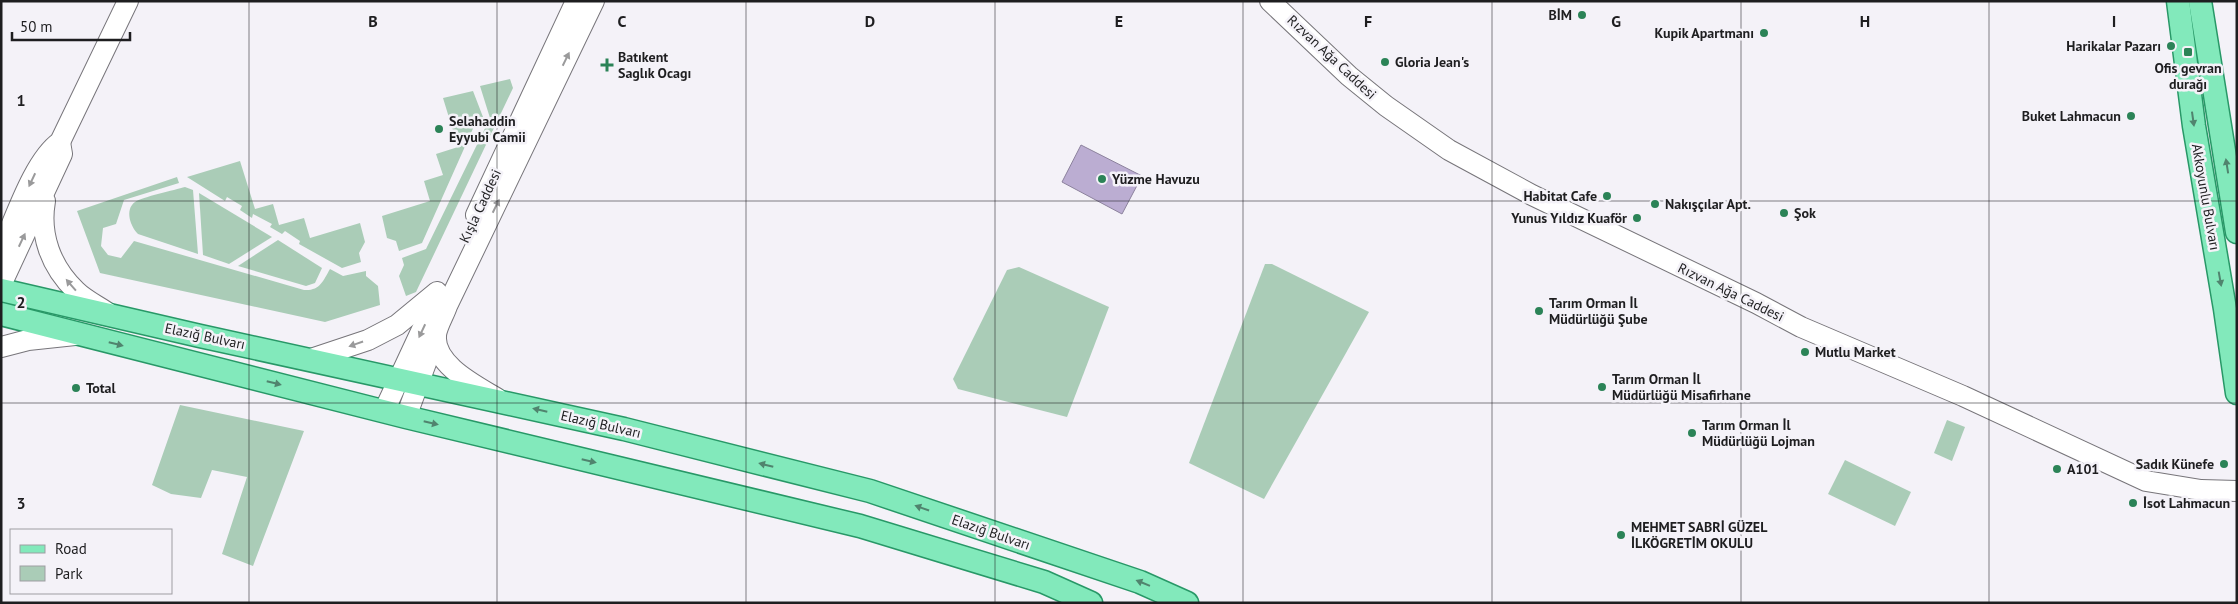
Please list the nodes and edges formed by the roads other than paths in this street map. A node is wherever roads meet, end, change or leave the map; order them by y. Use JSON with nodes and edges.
{"nodes":[{"id":1,"x":128,"y":1,"type":"edge"},
{"id":2,"x":576,"y":1,"type":"edge"},
{"id":3,"x":594,"y":1,"type":"edge"},
{"id":4,"x":1270,"y":1,"type":"edge"},
{"id":5,"x":2178,"y":1,"type":"edge"},
{"id":6,"x":2200,"y":1,"type":"edge"},
{"id":7,"x":60,"y":142,"type":"junction"},
{"id":8,"x":47,"y":188,"type":"junction"},
{"id":9,"x":2237,"y":232,"type":"edge"},
{"id":10,"x":1,"y":250,"type":"edge"},
{"id":11,"x":1,"y":285,"type":"edge"},
{"id":12,"x":1,"y":290,"type":"edge"},
{"id":13,"x":441,"y":290,"type":"junction"},
{"id":14,"x":1,"y":314,"type":"edge"},
{"id":15,"x":110,"y":314,"type":"junction"},
{"id":16,"x":80,"y":334,"type":"junction"},
{"id":17,"x":436,"y":336,"type":"junction"},
{"id":18,"x":1,"y":346,"type":"edge"},
{"id":19,"x":311,"y":359,"type":"junction"},
{"id":20,"x":409,"y":380,"type":"junction"},
{"id":21,"x":2237,"y":393,"type":"edge"},
{"id":22,"x":502,"y":402,"type":"junction"},
{"id":23,"x":395,"y":414,"type":"junction"},
{"id":24,"x":2237,"y":491,"type":"edge"},
{"id":25,"x":1091,"y":603,"type":"edge"},
{"id":26,"x":1187,"y":603,"type":"edge"}],
"edges":[{"from":1,"to":7,"type":"street"},
{"from":2,"to":13,"type":"street","name":"Kışla Caddesi"},
{"from":17,"to":3,"type":"street","one_way":true},
{"from":4,"to":24,"type":"street","name":"Rızvan Ağa Caddesi"},
{"from":5,"to":21,"type":"main road","name":"Akkoyunlu Bulvarı","one_way":true},
{"from":9,"to":6,"type":"main road","name":"Akkoyunlu Bulvarı","one_way":true},
{"from":7,"to":8,"type":"street"},
{"from":7,"to":10,"type":"street","one_way":true},
{"from":11,"to":8,"type":"street","one_way":true},
{"from":15,"to":8,"type":"street","one_way":true},
{"from":12,"to":15,"type":"main road","name":"Elazığ Bulvarı"},
{"from":13,"to":19,"type":"street","one_way":true},
{"from":13,"to":20,"type":"street","name":"Kışla Caddesi","one_way":true},
{"from":14,"to":16,"type":"main road","name":"Elazığ Bulvarı"},
{"from":15,"to":19,"type":"main road","name":"Elazığ Bulvarı"},
{"from":16,"to":18,"type":"street"},
{"from":16,"to":23,"type":"main road","name":"Elazığ Bulvarı","one_way":true},
{"from":17,"to":20,"type":"street"},
{"from":17,"to":22,"type":"street"},
{"from":19,"to":20,"type":"main road","name":"Elazığ Bulvarı"},
{"from":20,"to":22,"type":"main road","name":"Elazığ Bulvarı"},
{"from":20,"to":23,"type":"street","name":"Kışla Caddesi"},
{"from":26,"to":22,"type":"main road","name":"Elazığ Bulvarı","one_way":true},
{"from":23,"to":25,"type":"main road","name":"Elazığ Bulvarı","one_way":true}]}
